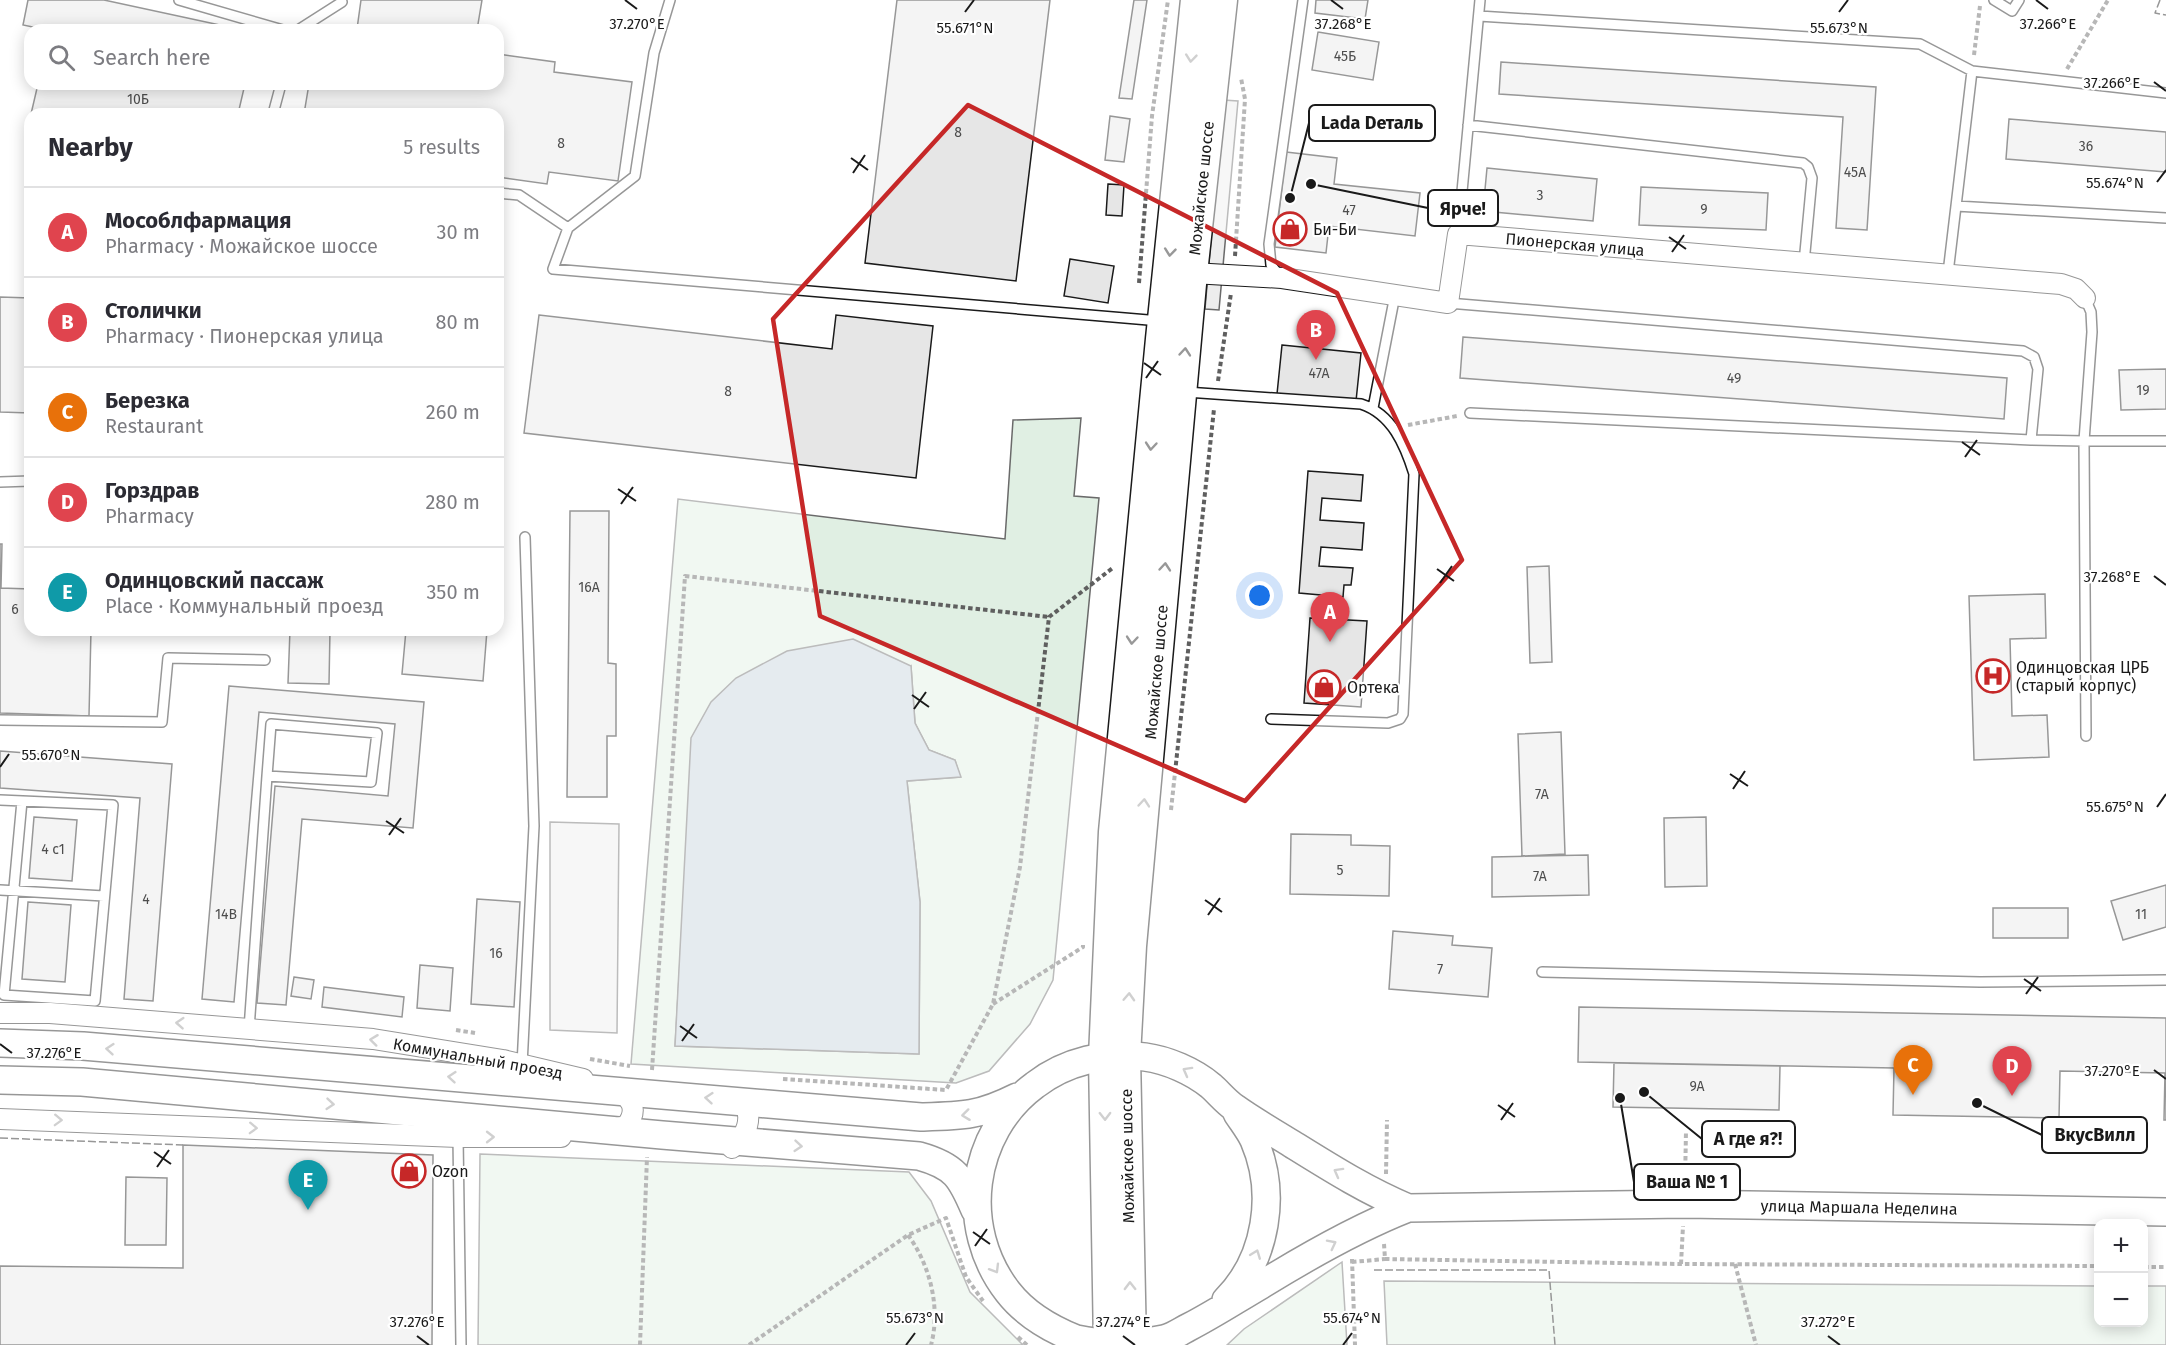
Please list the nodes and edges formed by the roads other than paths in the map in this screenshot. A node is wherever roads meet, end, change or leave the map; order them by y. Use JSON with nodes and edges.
{"nodes":[{"id":1,"x":179,"y":0,"type":"edge"},
{"id":2,"x":670,"y":0,"type":"edge"},
{"id":3,"x":1196,"y":0,"type":"edge"},
{"id":4,"x":1222,"y":0,"type":"edge"},
{"id":5,"x":1303,"y":0,"type":"edge"},
{"id":6,"x":1480,"y":0,"type":"edge"},
{"id":7,"x":1994,"y":0,"type":"edge"},
{"id":8,"x":2019,"y":0,"type":"edge"},
{"id":9,"x":342,"y":2,"type":"dead end"},
{"id":10,"x":1479,"y":16,"type":"junction"},
{"id":11,"x":261,"y":24,"type":"edge"},
{"id":12,"x":307,"y":24,"type":"edge"},
{"id":13,"x":1972,"y":71,"type":"junction"},
{"id":14,"x":279,"y":90,"type":"edge"},
{"id":15,"x":2166,"y":93,"type":"edge"},
{"id":16,"x":274,"y":108,"type":"edge"},
{"id":17,"x":1468,"y":124,"type":"junction"},
{"id":18,"x":504,"y":194,"type":"edge"},
{"id":19,"x":1956,"y":206,"type":"junction"},
{"id":20,"x":2166,"y":218,"type":"edge"},
{"id":21,"x":568,"y":228,"type":"junction"},
{"id":22,"x":1458,"y":234,"type":"junction"},
{"id":23,"x":1804,"y":263,"type":"junction"},
{"id":24,"x":1192,"y":273,"type":"junction"},
{"id":25,"x":1948,"y":273,"type":"junction"},
{"id":26,"x":1282,"y":278,"type":"junction"},
{"id":27,"x":1395,"y":295,"type":"junction"},
{"id":28,"x":2085,"y":298,"type":"joint"},
{"id":29,"x":1448,"y":303,"type":"junction"},
{"id":30,"x":1163,"y":321,"type":"junction"},
{"id":31,"x":1181,"y":391,"type":"junction"},
{"id":32,"x":1373,"y":408,"type":"junction"},
{"id":33,"x":1470,"y":414,"type":"road end"},
{"id":34,"x":2031,"y":440,"type":"junction"},
{"id":35,"x":2084,"y":441,"type":"junction"},
{"id":36,"x":2166,"y":441,"type":"edge"},
{"id":37,"x":24,"y":481,"type":"edge"},
{"id":38,"x":0,"y":482,"type":"edge"},
{"id":39,"x":525,"y":537,"type":"dead end"},
{"id":40,"x":265,"y":660,"type":"dead end"},
{"id":41,"x":0,"y":720,"type":"edge"},
{"id":42,"x":1271,"y":720,"type":"dead end"},
{"id":43,"x":2086,"y":736,"type":"dead end"},
{"id":44,"x":267,"y":776,"type":"junction"},
{"id":45,"x":0,"y":800,"type":"edge"},
{"id":46,"x":22,"y":801,"type":"junction"},
{"id":47,"x":0,"y":890,"type":"edge"},
{"id":48,"x":14,"y":892,"type":"junction"},
{"id":49,"x":104,"y":896,"type":"junction"},
{"id":50,"x":1542,"y":972,"type":"dead end"},
{"id":51,"x":2166,"y":980,"type":"edge"},
{"id":52,"x":2,"y":1004,"type":"edge"},
{"id":53,"x":94,"y":1009,"type":"junction"},
{"id":54,"x":249,"y":1029,"type":"junction"},
{"id":55,"x":0,"y":1043,"type":"edge"},
{"id":56,"x":1115,"y":1056,"type":"junction"},
{"id":57,"x":522,"y":1065,"type":"junction"},
{"id":58,"x":0,"y":1080,"type":"edge"},
{"id":59,"x":615,"y":1091,"type":"junction"},
{"id":60,"x":1021,"y":1095,"type":"junction"},
{"id":61,"x":744,"y":1101,"type":"junction"},
{"id":62,"x":1233,"y":1107,"type":"junction"},
{"id":63,"x":0,"y":1119,"type":"edge"},
{"id":64,"x":611,"y":1130,"type":"junction"},
{"id":65,"x":662,"y":1135,"type":"junction"},
{"id":66,"x":458,"y":1137,"type":"junction"},
{"id":67,"x":541,"y":1137,"type":"junction"},
{"id":68,"x":740,"y":1141,"type":"junction"},
{"id":69,"x":1408,"y":1208,"type":"junction"},
{"id":70,"x":2166,"y":1212,"type":"edge"},
{"id":71,"x":976,"y":1214,"type":"junction"},
{"id":72,"x":1209,"y":1317,"type":"junction"},
{"id":73,"x":461,"y":1345,"type":"edge"},
{"id":74,"x":1109,"y":1345,"type":"edge"},
{"id":75,"x":1131,"y":1345,"type":"edge"}],
"edges":[{"from":1,"to":11,"type":"lane"},
{"from":2,"to":21,"type":"lane"},
{"from":3,"to":30,"type":"main road","name":"Можайское шоссе","one_way":true},
{"from":4,"to":24,"type":"main road","name":"Можайское шоссе"},
{"from":5,"to":26,"type":"lane"},
{"from":6,"to":10,"type":"lane"},
{"from":7,"to":8,"type":"lane"},
{"from":9,"to":12,"type":"lane"},
{"from":10,"to":13,"type":"lane"},
{"from":10,"to":17,"type":"lane"},
{"from":13,"to":15,"type":"lane"},
{"from":13,"to":19,"type":"lane"},
{"from":14,"to":16,"type":"lane"},
{"from":17,"to":22,"type":"lane"},
{"from":17,"to":23,"type":"lane"},
{"from":18,"to":21,"type":"lane"},
{"from":19,"to":20,"type":"lane"},
{"from":19,"to":25,"type":"lane"},
{"from":21,"to":30,"type":"lane"},
{"from":22,"to":23,"type":"street","name":"Пионерская улица"},
{"from":22,"to":29,"type":"street"},
{"from":23,"to":25,"type":"street","name":"Пионерская улица"},
{"from":24,"to":26,"type":"street"},
{"from":31,"to":24,"type":"main road","name":"Можайское шоссе","one_way":true},
{"from":25,"to":28,"type":"street","name":"Пионерская улица"},
{"from":26,"to":27,"type":"street"},
{"from":27,"to":29,"type":"street"},
{"from":27,"to":32,"type":"lane"},
{"from":28,"to":35,"type":"lane"},
{"from":29,"to":34,"type":"lane"},
{"from":30,"to":56,"type":"main road","name":"Можайское шоссе","one_way":true},
{"from":31,"to":32,"type":"lane"},
{"from":56,"to":31,"type":"main road","name":"Можайское шоссе","one_way":true},
{"from":32,"to":42,"type":"lane"},
{"from":33,"to":34,"type":"lane"},
{"from":34,"to":35,"type":"lane"},
{"from":35,"to":36,"type":"lane"},
{"from":35,"to":43,"type":"lane"},
{"from":37,"to":38,"type":"lane"},
{"from":39,"to":57,"type":"lane"},
{"from":40,"to":41,"type":"lane"},
{"from":44,"to":44,"type":"lane"},
{"from":44,"to":54,"type":"lane"},
{"from":45,"to":46,"type":"lane"},
{"from":46,"to":48,"type":"lane"},
{"from":46,"to":49,"type":"lane"},
{"from":47,"to":48,"type":"lane"},
{"from":48,"to":49,"type":"lane"},
{"from":48,"to":52,"type":"lane"},
{"from":49,"to":53,"type":"lane"},
{"from":50,"to":51,"type":"lane"},
{"from":52,"to":53,"type":"street","name":"Коммунальный проезд"},
{"from":54,"to":53,"type":"street","name":"Коммунальный проезд","one_way":true},
{"from":57,"to":54,"type":"street","name":"Коммунальный проезд","one_way":true},
{"from":59,"to":55,"type":"main road","one_way":true},
{"from":56,"to":60,"type":"main road"},
{"from":62,"to":56,"type":"main road","one_way":true},
{"from":56,"to":74,"type":"main road","name":"Можайское шоссе","one_way":true},
{"from":75,"to":56,"type":"main road","name":"Можайское шоссе","one_way":true},
{"from":57,"to":59,"type":"street","name":"Коммунальный проезд"},
{"from":58,"to":64,"type":"main road","one_way":true},
{"from":61,"to":59,"type":"main road","name":"Коммунальный проезд","one_way":true},
{"from":59,"to":64,"type":"street"},
{"from":60,"to":61,"type":"main road","name":"Коммунальный проезд","one_way":true},
{"from":60,"to":71,"type":"main road"},
{"from":61,"to":68,"type":"street"},
{"from":69,"to":62,"type":"main road","one_way":true},
{"from":72,"to":62,"type":"main road","one_way":true},
{"from":63,"to":66,"type":"street","one_way":true},
{"from":64,"to":65,"type":"main road"},
{"from":65,"to":67,"type":"street"},
{"from":65,"to":68,"type":"main road"},
{"from":66,"to":67,"type":"street","one_way":true},
{"from":66,"to":73,"type":"lane"},
{"from":67,"to":68,"type":"street"},
{"from":68,"to":71,"type":"main road","one_way":true},
{"from":69,"to":70,"type":"main road","name":"улица Маршала Неделина"},
{"from":72,"to":69,"type":"main road","one_way":true},
{"from":71,"to":74,"type":"main road","one_way":true},
{"from":72,"to":75,"type":"main road"},
{"from":74,"to":75,"type":"main road"}]}
